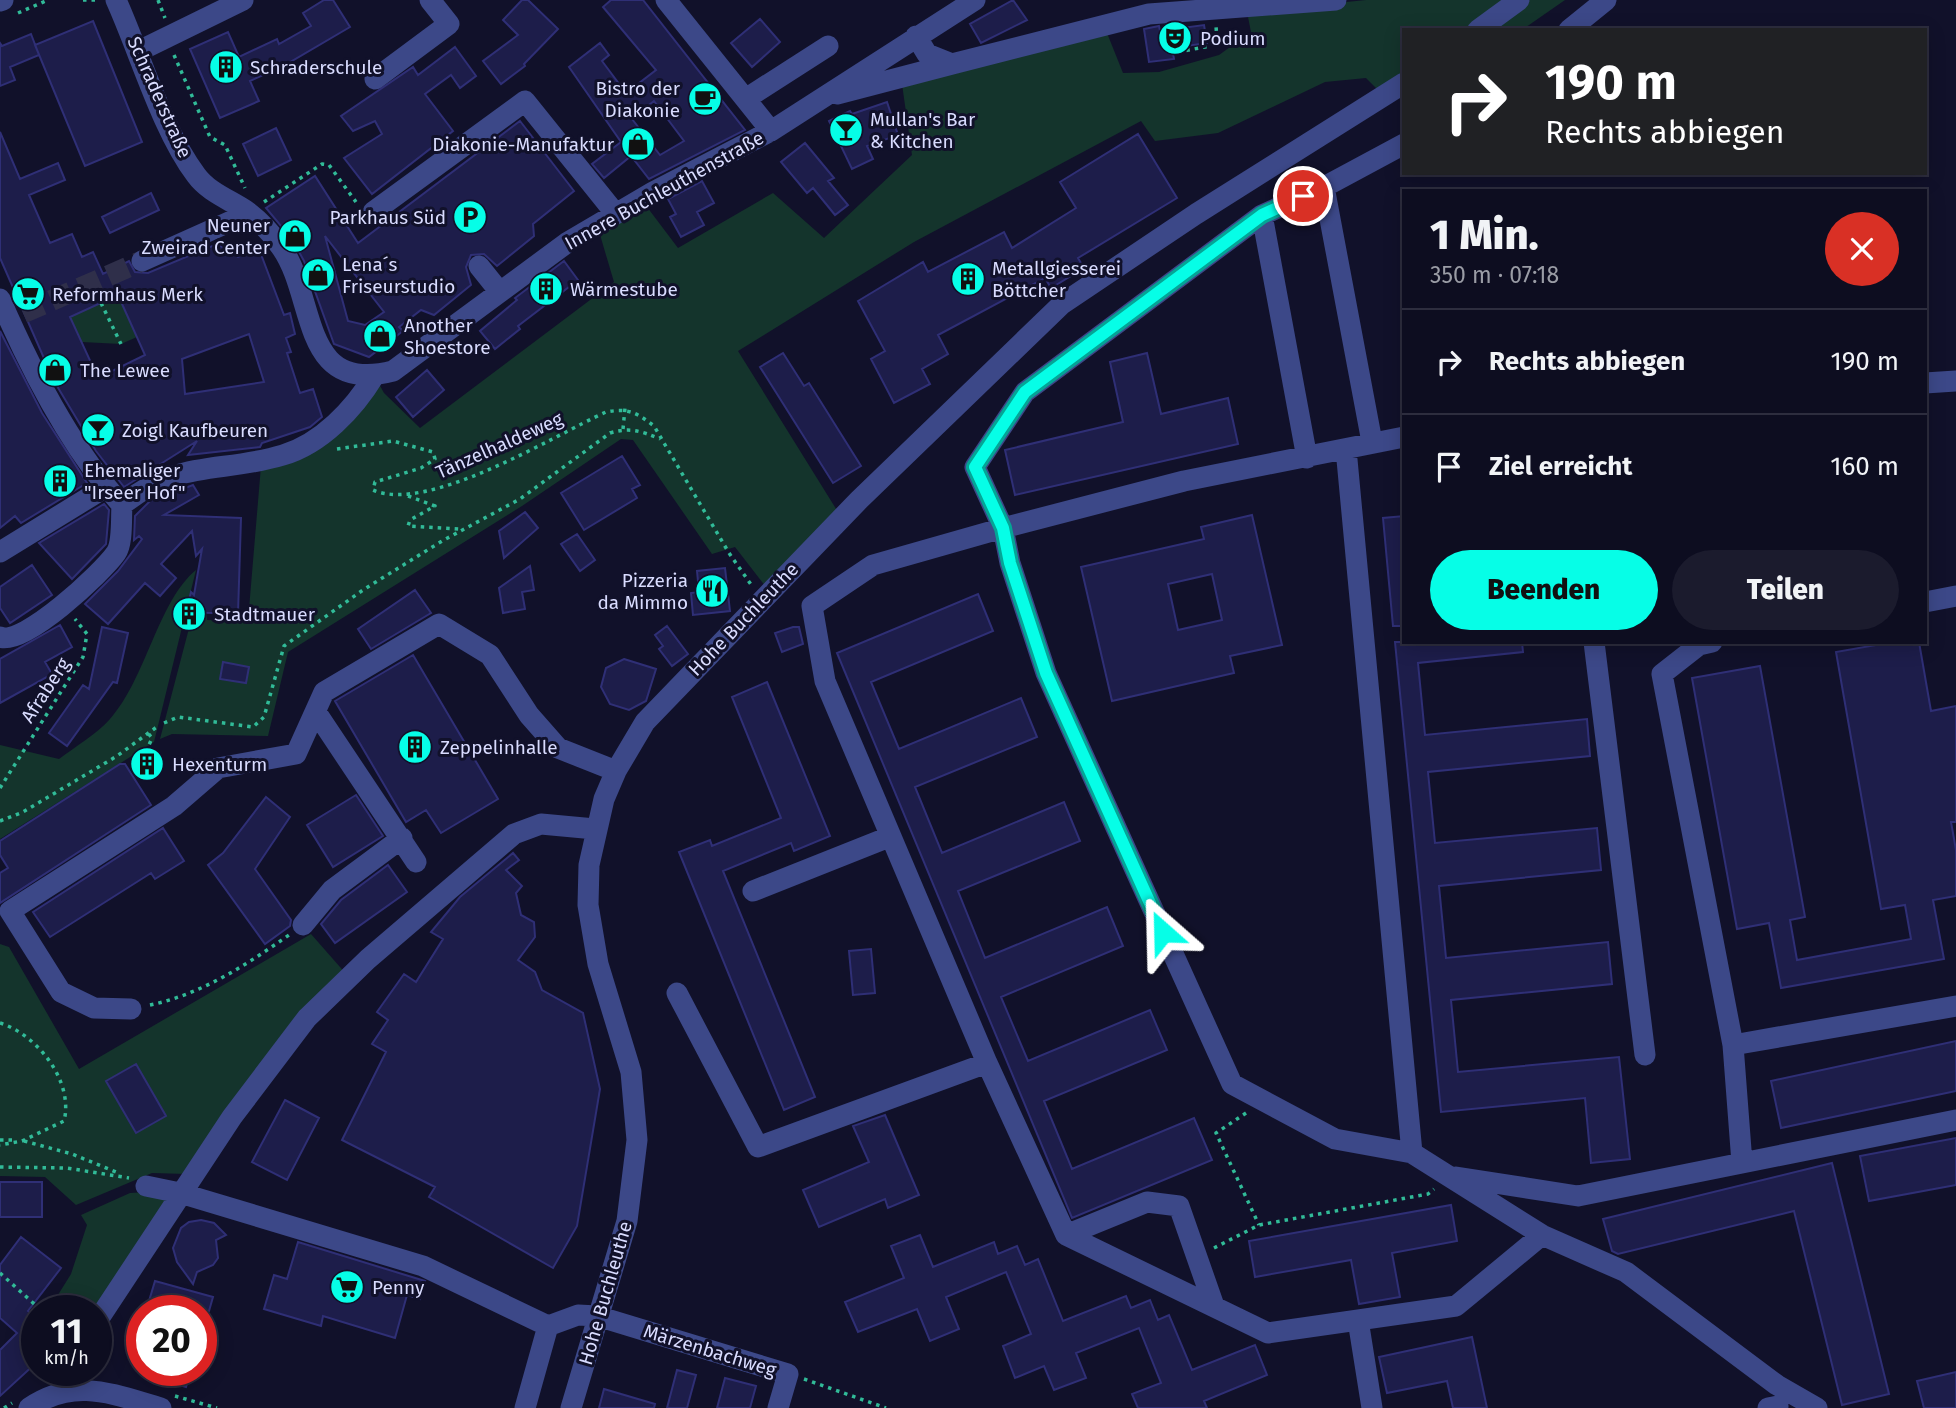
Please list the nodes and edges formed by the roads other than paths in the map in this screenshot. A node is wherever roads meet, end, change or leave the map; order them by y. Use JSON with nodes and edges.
{"nodes":[{"id":1,"x":116,"y":0,"type":"edge"},
{"id":2,"x":243,"y":0,"type":"edge"},
{"id":3,"x":430,"y":0,"type":"edge"},
{"id":4,"x":666,"y":0,"type":"edge"},
{"id":5,"x":975,"y":0,"type":"edge"},
{"id":6,"x":1336,"y":0,"type":"edge"},
{"id":7,"x":1519,"y":0,"type":"edge"},
{"id":8,"x":1605,"y":0,"type":"edge"},
{"id":9,"x":1481,"y":28,"type":"edge"},
{"id":10,"x":1571,"y":28,"type":"edge"},
{"id":11,"x":916,"y":36,"type":"junction"},
{"id":12,"x":828,"y":46,"type":"dead end"},
{"id":13,"x":139,"y":51,"type":"junction"},
{"id":14,"x":952,"y":64,"type":"junction"},
{"id":15,"x":375,"y":79,"type":"dead end"},
{"id":16,"x":1402,"y":84,"type":"edge"},
{"id":17,"x":747,"y":98,"type":"junction"},
{"id":18,"x":818,"y":100,"type":"junction"},
{"id":19,"x":771,"y":131,"type":"junction"},
{"id":20,"x":1402,"y":145,"type":"edge"},
{"id":21,"x":1324,"y":187,"type":"junction"},
{"id":22,"x":256,"y":208,"type":"junction"},
{"id":23,"x":373,"y":212,"type":"road end"},
{"id":24,"x":615,"y":213,"type":"junction"},
{"id":25,"x":1262,"y":215,"type":"junction"},
{"id":26,"x":142,"y":261,"type":"tunnel mouth"},
{"id":27,"x":479,"y":266,"type":"dead end"},
{"id":28,"x":499,"y":291,"type":"junction"},
{"id":29,"x":8,"y":313,"type":"edge"},
{"id":30,"x":374,"y":376,"type":"junction"},
{"id":31,"x":1956,"y":381,"type":"edge"},
{"id":32,"x":1927,"y":383,"type":"edge"},
{"id":33,"x":1402,"y":437,"type":"edge"},
{"id":34,"x":1372,"y":442,"type":"junction"},
{"id":35,"x":1346,"y":449,"type":"junction"},
{"id":36,"x":1307,"y":458,"type":"junction"},
{"id":37,"x":106,"y":487,"type":"junction"},
{"id":38,"x":122,"y":505,"type":"junction"},
{"id":39,"x":1003,"y":528,"type":"junction"},
{"id":40,"x":0,"y":552,"type":"edge"},
{"id":41,"x":1956,"y":596,"type":"edge"},
{"id":42,"x":1927,"y":602,"type":"edge"},
{"id":43,"x":0,"y":637,"type":"edge"},
{"id":44,"x":1594,"y":644,"type":"edge"},
{"id":45,"x":1703,"y":644,"type":"edge"},
{"id":46,"x":316,"y":712,"type":"junction"},
{"id":47,"x":616,"y":771,"type":"junction"},
{"id":48,"x":595,"y":829,"type":"junction"},
{"id":49,"x":889,"y":837,"type":"junction"},
{"id":50,"x":401,"y":838,"type":"junction"},
{"id":51,"x":416,"y":862,"type":"dead end"},
{"id":52,"x":753,"y":891,"type":"dead end"},
{"id":53,"x":303,"y":925,"type":"road end"},
{"id":54,"x":677,"y":993,"type":"dead end"},
{"id":55,"x":1956,"y":1006,"type":"edge"},
{"id":56,"x":131,"y":1009,"type":"road end"},
{"id":57,"x":1733,"y":1045,"type":"junction"},
{"id":58,"x":1645,"y":1055,"type":"dead end"},
{"id":59,"x":987,"y":1063,"type":"junction"},
{"id":60,"x":1956,"y":1121,"type":"edge"},
{"id":61,"x":1412,"y":1153,"type":"junction"},
{"id":62,"x":1742,"y":1163,"type":"junction"},
{"id":63,"x":1449,"y":1176,"type":"junction"},
{"id":64,"x":146,"y":1186,"type":"dead end"},
{"id":65,"x":180,"y":1193,"type":"junction"},
{"id":66,"x":1066,"y":1235,"type":"junction"},
{"id":67,"x":1542,"y":1235,"type":"junction"},
{"id":68,"x":112,"y":1298,"type":"edge"},
{"id":69,"x":1214,"y":1306,"type":"junction"},
{"id":70,"x":597,"y":1316,"type":"junction"},
{"id":71,"x":1358,"y":1320,"type":"junction"},
{"id":72,"x":548,"y":1326,"type":"junction"},
{"id":73,"x":65,"y":1386,"type":"edge"},
{"id":74,"x":91,"y":1386,"type":"edge"},
{"id":75,"x":1775,"y":1402,"type":"edge"},
{"id":76,"x":29,"y":1408,"type":"edge"},
{"id":77,"x":161,"y":1408,"type":"edge"},
{"id":78,"x":524,"y":1408,"type":"edge"},
{"id":79,"x":571,"y":1408,"type":"edge"},
{"id":80,"x":778,"y":1408,"type":"edge"},
{"id":81,"x":1372,"y":1408,"type":"edge"},
{"id":82,"x":1817,"y":1408,"type":"edge"}],
"edges":[{"from":1,"to":13,"type":"street","name":"Schraderstraße"},
{"from":2,"to":13,"type":"street"},
{"from":3,"to":15,"type":"street"},
{"from":4,"to":17,"type":"street"},
{"from":5,"to":11,"type":"street","name":"Innere Buchleuthenstraße"},
{"from":6,"to":14,"type":"street","name":"Innere Buchleuthenstraße"},
{"from":7,"to":9,"type":"street"},
{"from":8,"to":10,"type":"street"},
{"from":11,"to":14,"type":"street"},
{"from":11,"to":18,"type":"street","name":"Innere Buchleuthenstraße"},
{"from":12,"to":17,"type":"street"},
{"from":13,"to":22,"type":"street","name":"Schraderstraße"},
{"from":14,"to":18,"type":"street","name":"Innere Buchleuthenstraße"},
{"from":16,"to":47,"type":"street","name":"Hohe Buchleuthe"},
{"from":17,"to":19,"type":"street"},
{"from":18,"to":19,"type":"street","name":"Innere Buchleuthenstraße"},
{"from":19,"to":24,"type":"street","name":"Innere Buchleuthenstraße"},
{"from":20,"to":21,"type":"street"},
{"from":21,"to":25,"type":"street"},
{"from":21,"to":34,"type":"street"},
{"from":22,"to":26,"type":"street"},
{"from":22,"to":30,"type":"street","name":"Schraderstraße"},
{"from":23,"to":24,"type":"street"},
{"from":24,"to":28,"type":"street","name":"Innere Buchleuthenstraße"},
{"from":25,"to":36,"type":"street"},
{"from":25,"to":39,"type":"street"},
{"from":27,"to":28,"type":"street"},
{"from":28,"to":30,"type":"street","name":"Innere Buchleuthenstraße"},
{"from":29,"to":37,"type":"street"},
{"from":30,"to":38,"type":"street","name":"Innere Buchleuthenstraße"},
{"from":31,"to":32,"type":"street"},
{"from":33,"to":34,"type":"street"},
{"from":34,"to":35,"type":"street"},
{"from":35,"to":36,"type":"street"},
{"from":35,"to":61,"type":"street"},
{"from":36,"to":39,"type":"street"},
{"from":37,"to":38,"type":"street"},
{"from":37,"to":40,"type":"street"},
{"from":38,"to":43,"type":"street"},
{"from":39,"to":49,"type":"street"},
{"from":39,"to":61,"type":"street"},
{"from":41,"to":42,"type":"street"},
{"from":44,"to":58,"type":"street"},
{"from":45,"to":57,"type":"street"},
{"from":46,"to":47,"type":"street"},
{"from":46,"to":50,"type":"street"},
{"from":46,"to":56,"type":"street"},
{"from":47,"to":48,"type":"street","name":"Hohe Buchleuthe"},
{"from":48,"to":65,"type":"street"},
{"from":48,"to":70,"type":"street","name":"Hohe Buchleuthe"},
{"from":49,"to":52,"type":"street"},
{"from":49,"to":59,"type":"street"},
{"from":50,"to":51,"type":"street"},
{"from":50,"to":53,"type":"street"},
{"from":54,"to":59,"type":"street"},
{"from":55,"to":57,"type":"street"},
{"from":57,"to":62,"type":"street"},
{"from":59,"to":66,"type":"street"},
{"from":60,"to":62,"type":"street"},
{"from":61,"to":63,"type":"street"},
{"from":62,"to":63,"type":"street"},
{"from":63,"to":67,"type":"street"},
{"from":64,"to":65,"type":"street"},
{"from":65,"to":68,"type":"street"},
{"from":65,"to":72,"type":"street"},
{"from":66,"to":69,"type":"street"},
{"from":66,"to":69,"type":"street"},
{"from":67,"to":71,"type":"street"},
{"from":67,"to":75,"type":"street"},
{"from":69,"to":71,"type":"street"},
{"from":70,"to":72,"type":"street"},
{"from":70,"to":79,"type":"street","name":"Hohe Buchleuthe"},
{"from":70,"to":80,"type":"street","name":"Märzenbachweg"},
{"from":71,"to":81,"type":"street"},
{"from":72,"to":78,"type":"street"},
{"from":73,"to":76,"type":"street"},
{"from":74,"to":77,"type":"street"},
{"from":75,"to":82,"type":"street"}]}
